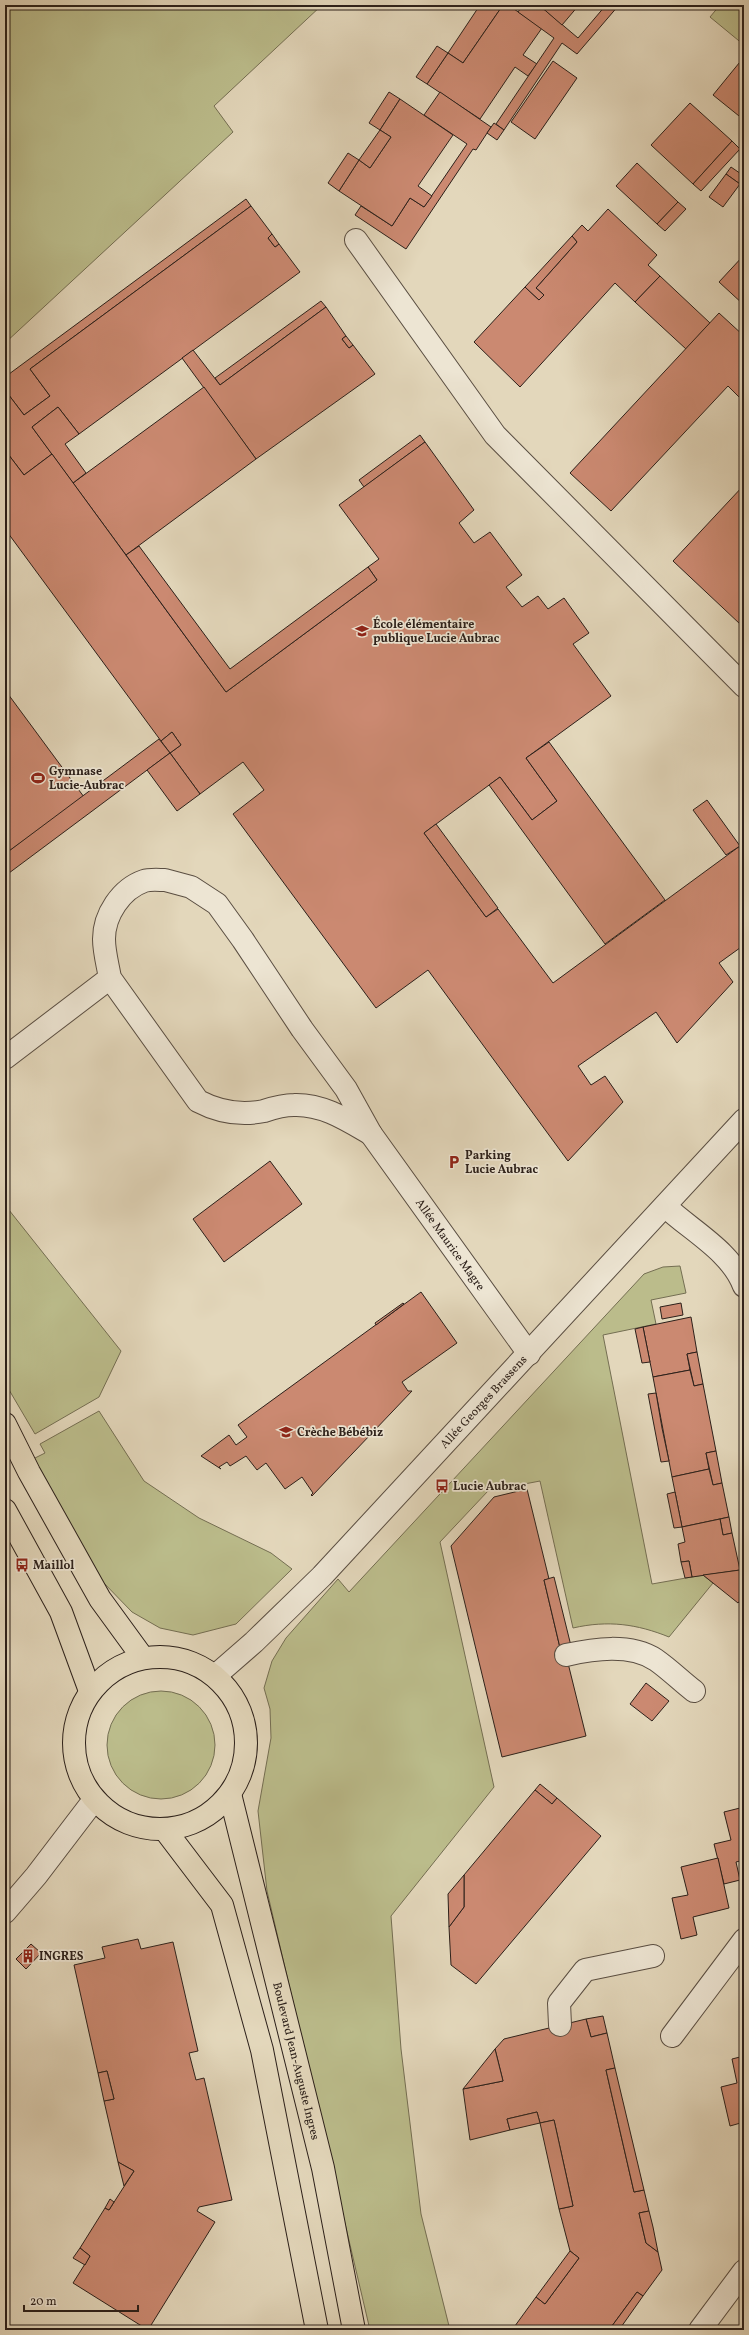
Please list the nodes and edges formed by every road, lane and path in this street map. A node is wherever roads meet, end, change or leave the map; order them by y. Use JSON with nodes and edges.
{"nodes":[{"id":1,"x":356,"y":240,"type":"dead end"},
{"id":2,"x":744,"y":686,"type":"edge"},
{"id":3,"x":110,"y":978,"type":"junction"},
{"id":4,"x":5,"y":1058,"type":"edge"},
{"id":5,"x":744,"y":1120,"type":"edge"},
{"id":6,"x":371,"y":1134,"type":"junction"},
{"id":7,"x":665,"y":1206,"type":"junction"},
{"id":8,"x":744,"y":1286,"type":"edge"},
{"id":9,"x":529,"y":1354,"type":"junction"},
{"id":10,"x":5,"y":1424,"type":"edge"},
{"id":11,"x":5,"y":1510,"type":"edge"},
{"id":12,"x":566,"y":1655,"type":"dead end"},
{"id":13,"x":143,"y":1658,"type":"junction"},
{"id":14,"x":215,"y":1676,"type":"junction"},
{"id":15,"x":90,"y":1691,"type":"junction"},
{"id":16,"x":694,"y":1691,"type":"dead end"},
{"id":17,"x":230,"y":1794,"type":"junction"},
{"id":18,"x":94,"y":1800,"type":"junction"},
{"id":19,"x":165,"y":1830,"type":"junction"},
{"id":20,"x":5,"y":1912,"type":"edge"},
{"id":21,"x":744,"y":1940,"type":"edge"},
{"id":22,"x":653,"y":1956,"type":"dead end"},
{"id":23,"x":560,"y":2026,"type":"dead end"},
{"id":24,"x":672,"y":2036,"type":"dead end"},
{"id":25,"x":744,"y":2271,"type":"edge"},
{"id":26,"x":318,"y":2330,"type":"edge"},
{"id":27,"x":354,"y":2330,"type":"edge"},
{"id":28,"x":700,"y":2330,"type":"edge"}],
"edges":[{"from":1,"to":2,"type":"street"},
{"from":3,"to":4,"type":"street"},
{"from":3,"to":6,"type":"street"},
{"from":3,"to":6,"type":"street","name":"Allée Maurice Magre"},
{"from":5,"to":7,"type":"street","name":"Allée Georges Brassens"},
{"from":6,"to":9,"type":"street","name":"Allée Maurice Magre"},
{"from":7,"to":8,"type":"street"},
{"from":7,"to":9,"type":"street","name":"Allée Georges Brassens"},
{"from":9,"to":14,"type":"street","name":"Allée Georges Brassens"},
{"from":10,"to":13,"type":"main road"},
{"from":11,"to":15,"type":"main road"},
{"from":12,"to":16,"type":"street"},
{"from":13,"to":14,"type":"main road"},
{"from":13,"to":15,"type":"main road"},
{"from":14,"to":17,"type":"main road"},
{"from":15,"to":18,"type":"main road"},
{"from":17,"to":19,"type":"main road"},
{"from":17,"to":27,"type":"main road","name":"Boulevard Jean-Auguste Ingres"},
{"from":18,"to":19,"type":"main road"},
{"from":18,"to":20,"type":"street"},
{"from":19,"to":26,"type":"main road"},
{"from":21,"to":24,"type":"street"},
{"from":22,"to":23,"type":"street"},
{"from":25,"to":28,"type":"street"}]}
